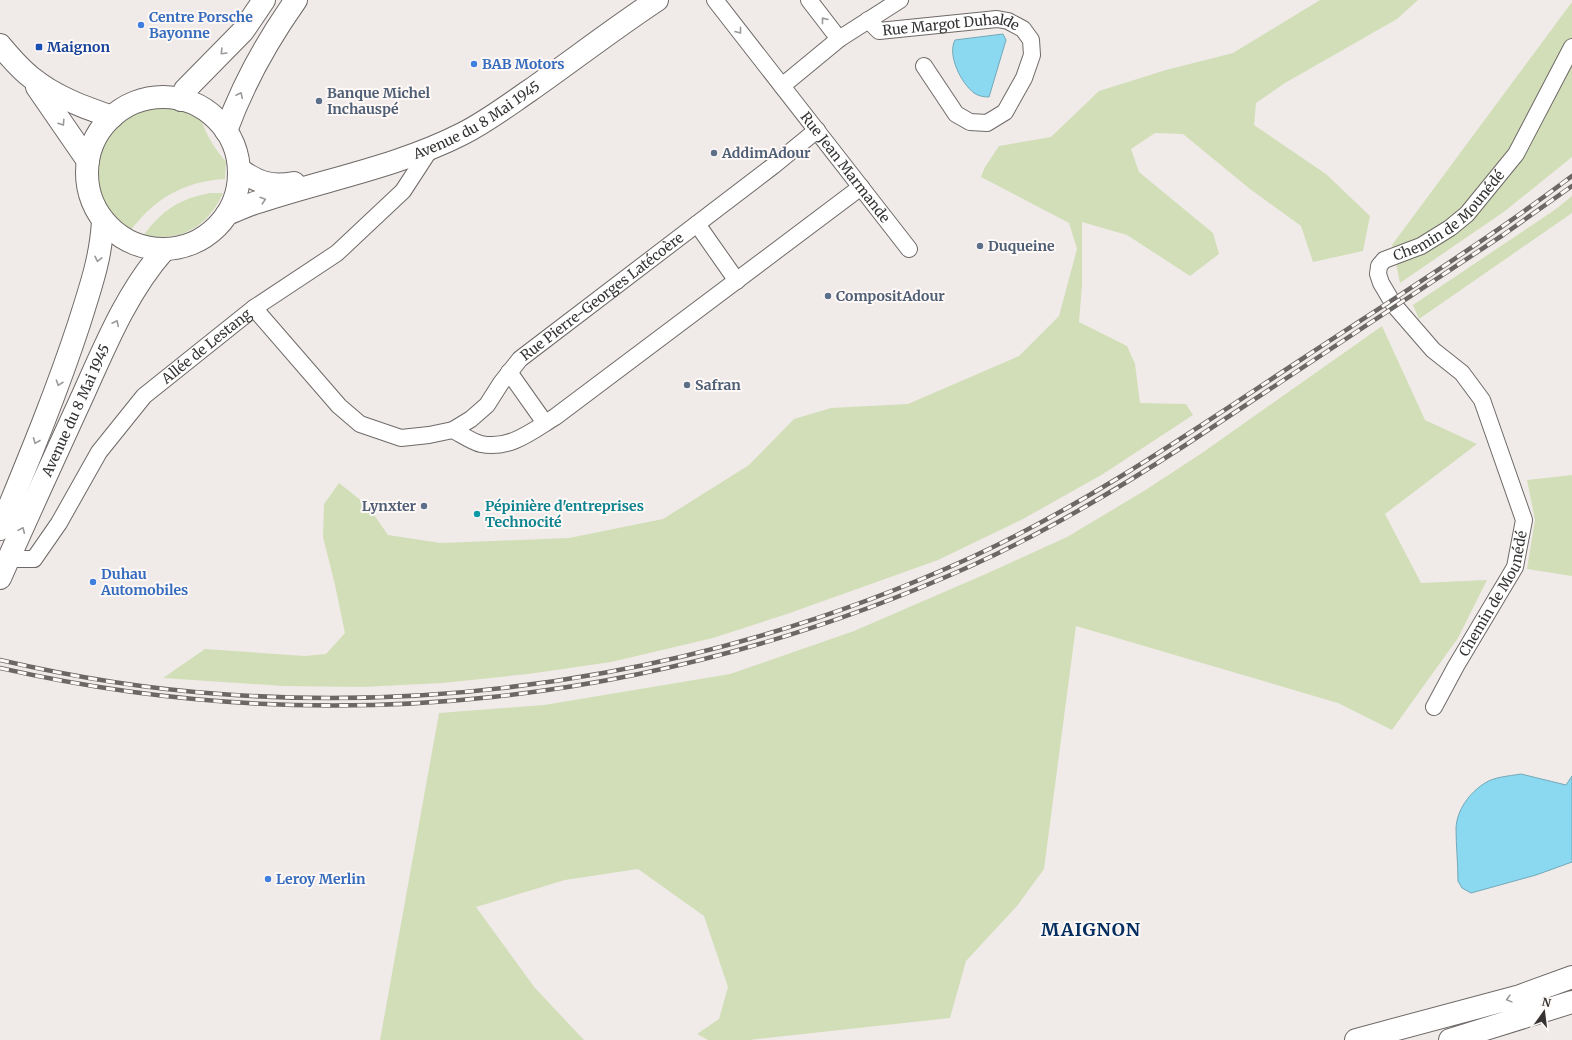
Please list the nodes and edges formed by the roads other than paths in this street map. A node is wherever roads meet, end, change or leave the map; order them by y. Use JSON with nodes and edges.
{"nodes":[{"id":1,"x":264,"y":0,"type":"edge"},
{"id":2,"x":296,"y":0,"type":"edge"},
{"id":3,"x":658,"y":0,"type":"edge"},
{"id":4,"x":716,"y":0,"type":"edge"},
{"id":5,"x":809,"y":0,"type":"edge"},
{"id":6,"x":900,"y":0,"type":"edge"},
{"id":7,"x":868,"y":20,"type":"junction"},
{"id":8,"x":839,"y":39,"type":"junction"},
{"id":9,"x":0,"y":45,"type":"edge"},
{"id":10,"x":1572,"y":47,"type":"edge"},
{"id":11,"x":924,"y":66,"type":"dead end"},
{"id":12,"x":32,"y":79,"type":"junction"},
{"id":13,"x":782,"y":86,"type":"junction"},
{"id":14,"x":181,"y":100,"type":"junction"},
{"id":15,"x":112,"y":117,"type":"junction"},
{"id":16,"x":817,"y":130,"type":"junction"},
{"id":17,"x":226,"y":132,"type":"junction"},
{"id":18,"x":431,"y":148,"type":"junction"},
{"id":19,"x":88,"y":160,"type":"junction"},
{"id":20,"x":239,"y":169,"type":"junction"},
{"id":21,"x":366,"y":170,"type":"junction"},
{"id":22,"x":861,"y":187,"type":"junction"},
{"id":23,"x":227,"y":214,"type":"junction"},
{"id":24,"x":103,"y":221,"type":"junction"},
{"id":25,"x":697,"y":224,"type":"junction"},
{"id":26,"x":909,"y":249,"type":"dead end"},
{"id":27,"x":164,"y":250,"type":"junction"},
{"id":28,"x":736,"y":281,"type":"junction"},
{"id":29,"x":254,"y":308,"type":"junction"},
{"id":30,"x":509,"y":372,"type":"junction"},
{"id":31,"x":545,"y":423,"type":"junction"},
{"id":32,"x":453,"y":430,"type":"junction"},
{"id":33,"x":0,"y":529,"type":"edge"},
{"id":34,"x":4,"y":569,"type":"edge"},
{"id":35,"x":1434,"y":707,"type":"dead end"},
{"id":36,"x":1572,"y":977,"type":"edge"},
{"id":37,"x":1572,"y":1002,"type":"edge"},
{"id":38,"x":1356,"y":1040,"type":"edge"},
{"id":39,"x":1450,"y":1040,"type":"edge"}],
"edges":[{"from":1,"to":14,"type":"main road","one_way":true},
{"from":17,"to":2,"type":"main road","one_way":true},
{"from":3,"to":18,"type":"main road","name":"Avenue du 8 Mai 1945"},
{"from":4,"to":13,"type":"street","name":"Rue Jean Marmande","one_way":true},
{"from":8,"to":5,"type":"street","one_way":true},
{"from":6,"to":7,"type":"street"},
{"from":7,"to":8,"type":"street"},
{"from":7,"to":11,"type":"street","name":"Rue Margot Duhalde"},
{"from":8,"to":13,"type":"street"},
{"from":9,"to":12,"type":"main road"},
{"from":10,"to":35,"type":"street","name":"Chemin de Mounédé"},
{"from":12,"to":15,"type":"main road"},
{"from":12,"to":19,"type":"main road","one_way":true},
{"from":13,"to":16,"type":"street","name":"Rue Jean Marmande"},
{"from":14,"to":15,"type":"main road"},
{"from":14,"to":17,"type":"main road"},
{"from":15,"to":19,"type":"main road"},
{"from":16,"to":22,"type":"street","name":"Rue Jean Marmande"},
{"from":16,"to":25,"type":"street","name":"Rue Pierre-Georges Latécoère"},
{"from":17,"to":20,"type":"main road"},
{"from":18,"to":21,"type":"main road","name":"Avenue du 8 Mai 1945"},
{"from":18,"to":29,"type":"street","name":"Allée de Lestang"},
{"from":19,"to":24,"type":"main road"},
{"from":20,"to":21,"type":"main road","name":"Avenue du 8 Mai 1945"},
{"from":20,"to":23,"type":"main road"},
{"from":23,"to":21,"type":"main road","name":"Avenue du 8 Mai 1945","one_way":true},
{"from":22,"to":26,"type":"street","name":"Rue Jean Marmande"},
{"from":22,"to":28,"type":"street"},
{"from":23,"to":27,"type":"main road"},
{"from":24,"to":27,"type":"main road"},
{"from":24,"to":33,"type":"main road","name":"Avenue du 8 Mai 1945","one_way":true},
{"from":25,"to":28,"type":"street","name":"Rue Pierre-Georges Latécoère"},
{"from":25,"to":30,"type":"street","name":"Rue Pierre-Georges Latécoère"},
{"from":34,"to":27,"type":"main road","name":"Avenue du 8 Mai 1945","one_way":true},
{"from":28,"to":31,"type":"street"},
{"from":29,"to":32,"type":"street","name":"Rue Pierre-Georges Latécoère"},
{"from":29,"to":34,"type":"street","name":"Allée de Lestang"},
{"from":30,"to":31,"type":"street","name":"Rue Pierre-Georges Latécoère"},
{"from":30,"to":32,"type":"street","name":"Rue Pierre-Georges Latécoère"},
{"from":31,"to":32,"type":"street"},
{"from":36,"to":38,"type":"main road","one_way":true},
{"from":37,"to":39,"type":"main road"}]}
